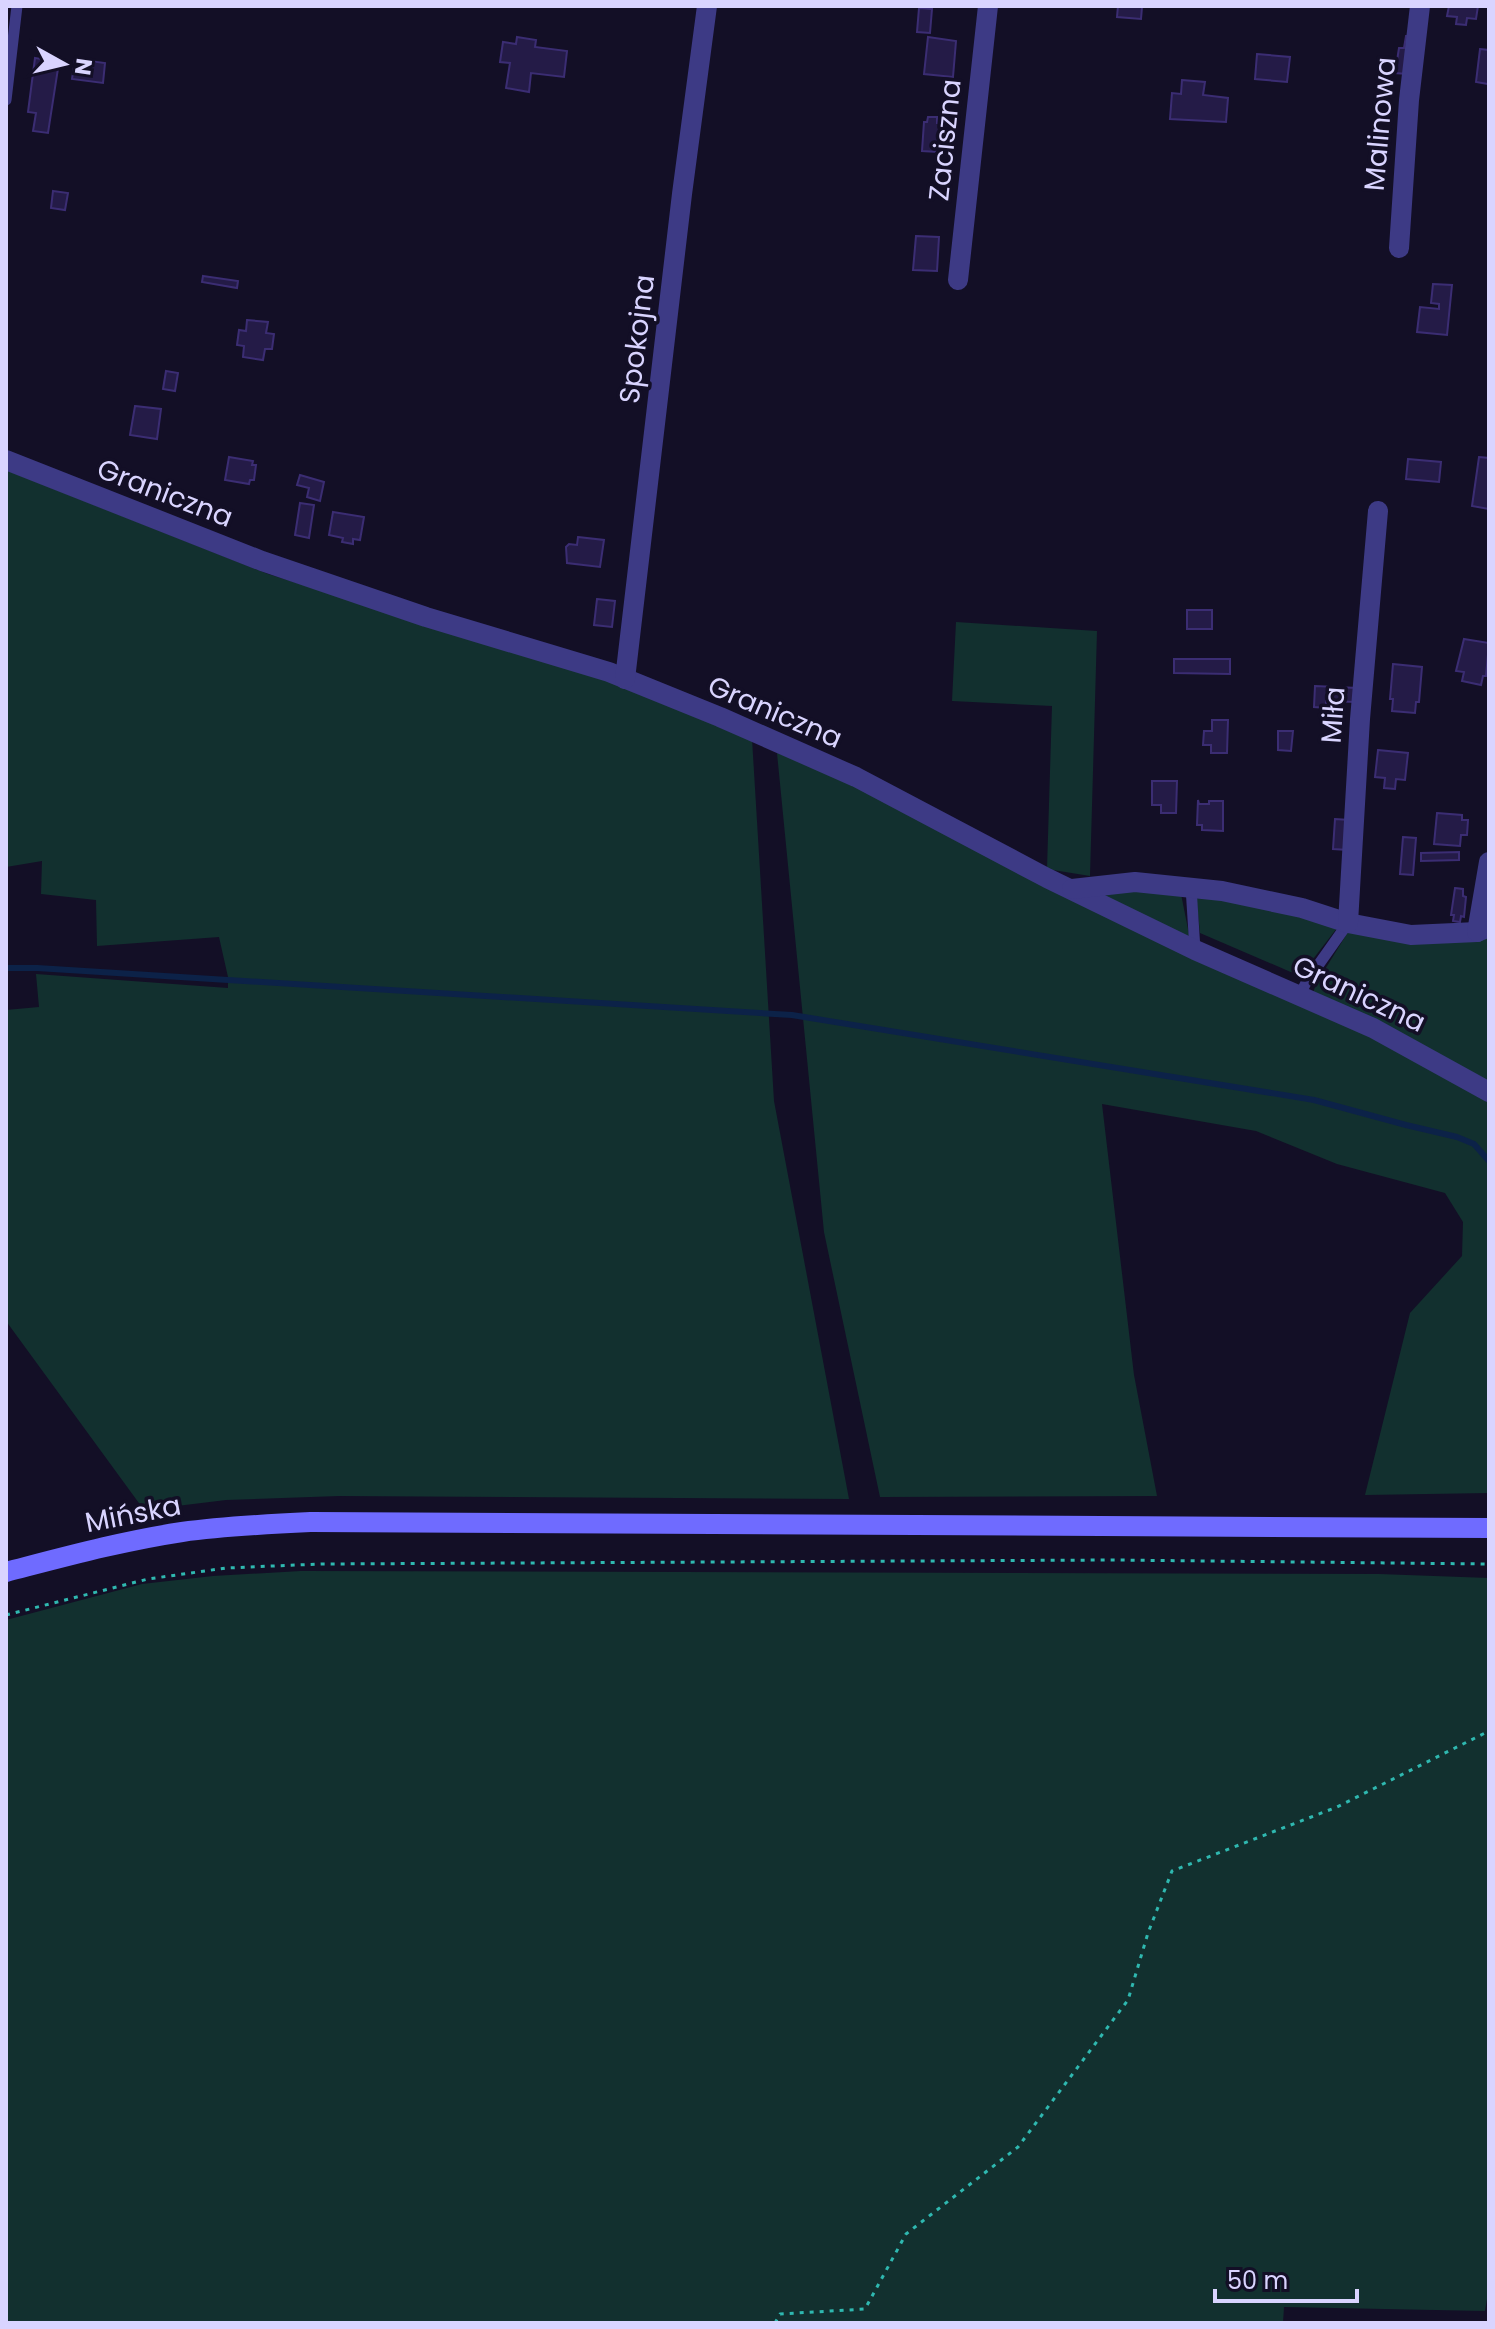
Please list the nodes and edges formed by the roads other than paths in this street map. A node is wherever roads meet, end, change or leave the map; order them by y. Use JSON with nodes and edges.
{"nodes":[{"id":1,"x":17,"y":6,"type":"edge"},
{"id":2,"x":707,"y":6,"type":"edge"},
{"id":3,"x":988,"y":6,"type":"edge"},
{"id":4,"x":1420,"y":6,"type":"edge"},
{"id":5,"x":6,"y":100,"type":"edge"},
{"id":6,"x":1399,"y":248,"type":"dead end"},
{"id":7,"x":958,"y":280,"type":"dead end"},
{"id":8,"x":6,"y":460,"type":"edge"},
{"id":9,"x":1378,"y":511,"type":"dead end"},
{"id":10,"x":625,"y":679,"type":"junction"},
{"id":11,"x":1489,"y":862,"type":"edge"},
{"id":12,"x":1191,"y":887,"type":"junction"},
{"id":13,"x":1072,"y":889,"type":"junction"},
{"id":14,"x":1348,"y":923,"type":"junction"},
{"id":15,"x":1483,"y":929,"type":"edge"},
{"id":16,"x":1195,"y":950,"type":"junction"},
{"id":17,"x":1299,"y":996,"type":"junction"},
{"id":18,"x":1489,"y":1092,"type":"edge"},
{"id":19,"x":1489,"y":1528,"type":"edge"},
{"id":20,"x":6,"y":1572,"type":"edge"}],
"edges":[{"from":1,"to":5,"type":"lane"},
{"from":2,"to":10,"type":"street","name":"Spokojna"},
{"from":3,"to":7,"type":"street","name":"Zaciszna"},
{"from":4,"to":6,"type":"street","name":"Malinowa"},
{"from":8,"to":10,"type":"street","name":"Graniczna"},
{"from":9,"to":14,"type":"street","name":"Miła"},
{"from":10,"to":13,"type":"street","name":"Graniczna"},
{"from":11,"to":15,"type":"street"},
{"from":12,"to":13,"type":"street"},
{"from":12,"to":14,"type":"street"},
{"from":12,"to":16,"type":"lane"},
{"from":13,"to":16,"type":"street","name":"Graniczna"},
{"from":14,"to":15,"type":"street"},
{"from":14,"to":17,"type":"lane"},
{"from":16,"to":17,"type":"street","name":"Graniczna"},
{"from":17,"to":18,"type":"street","name":"Graniczna"},
{"from":19,"to":20,"type":"main road","name":"Mińska"}]}
